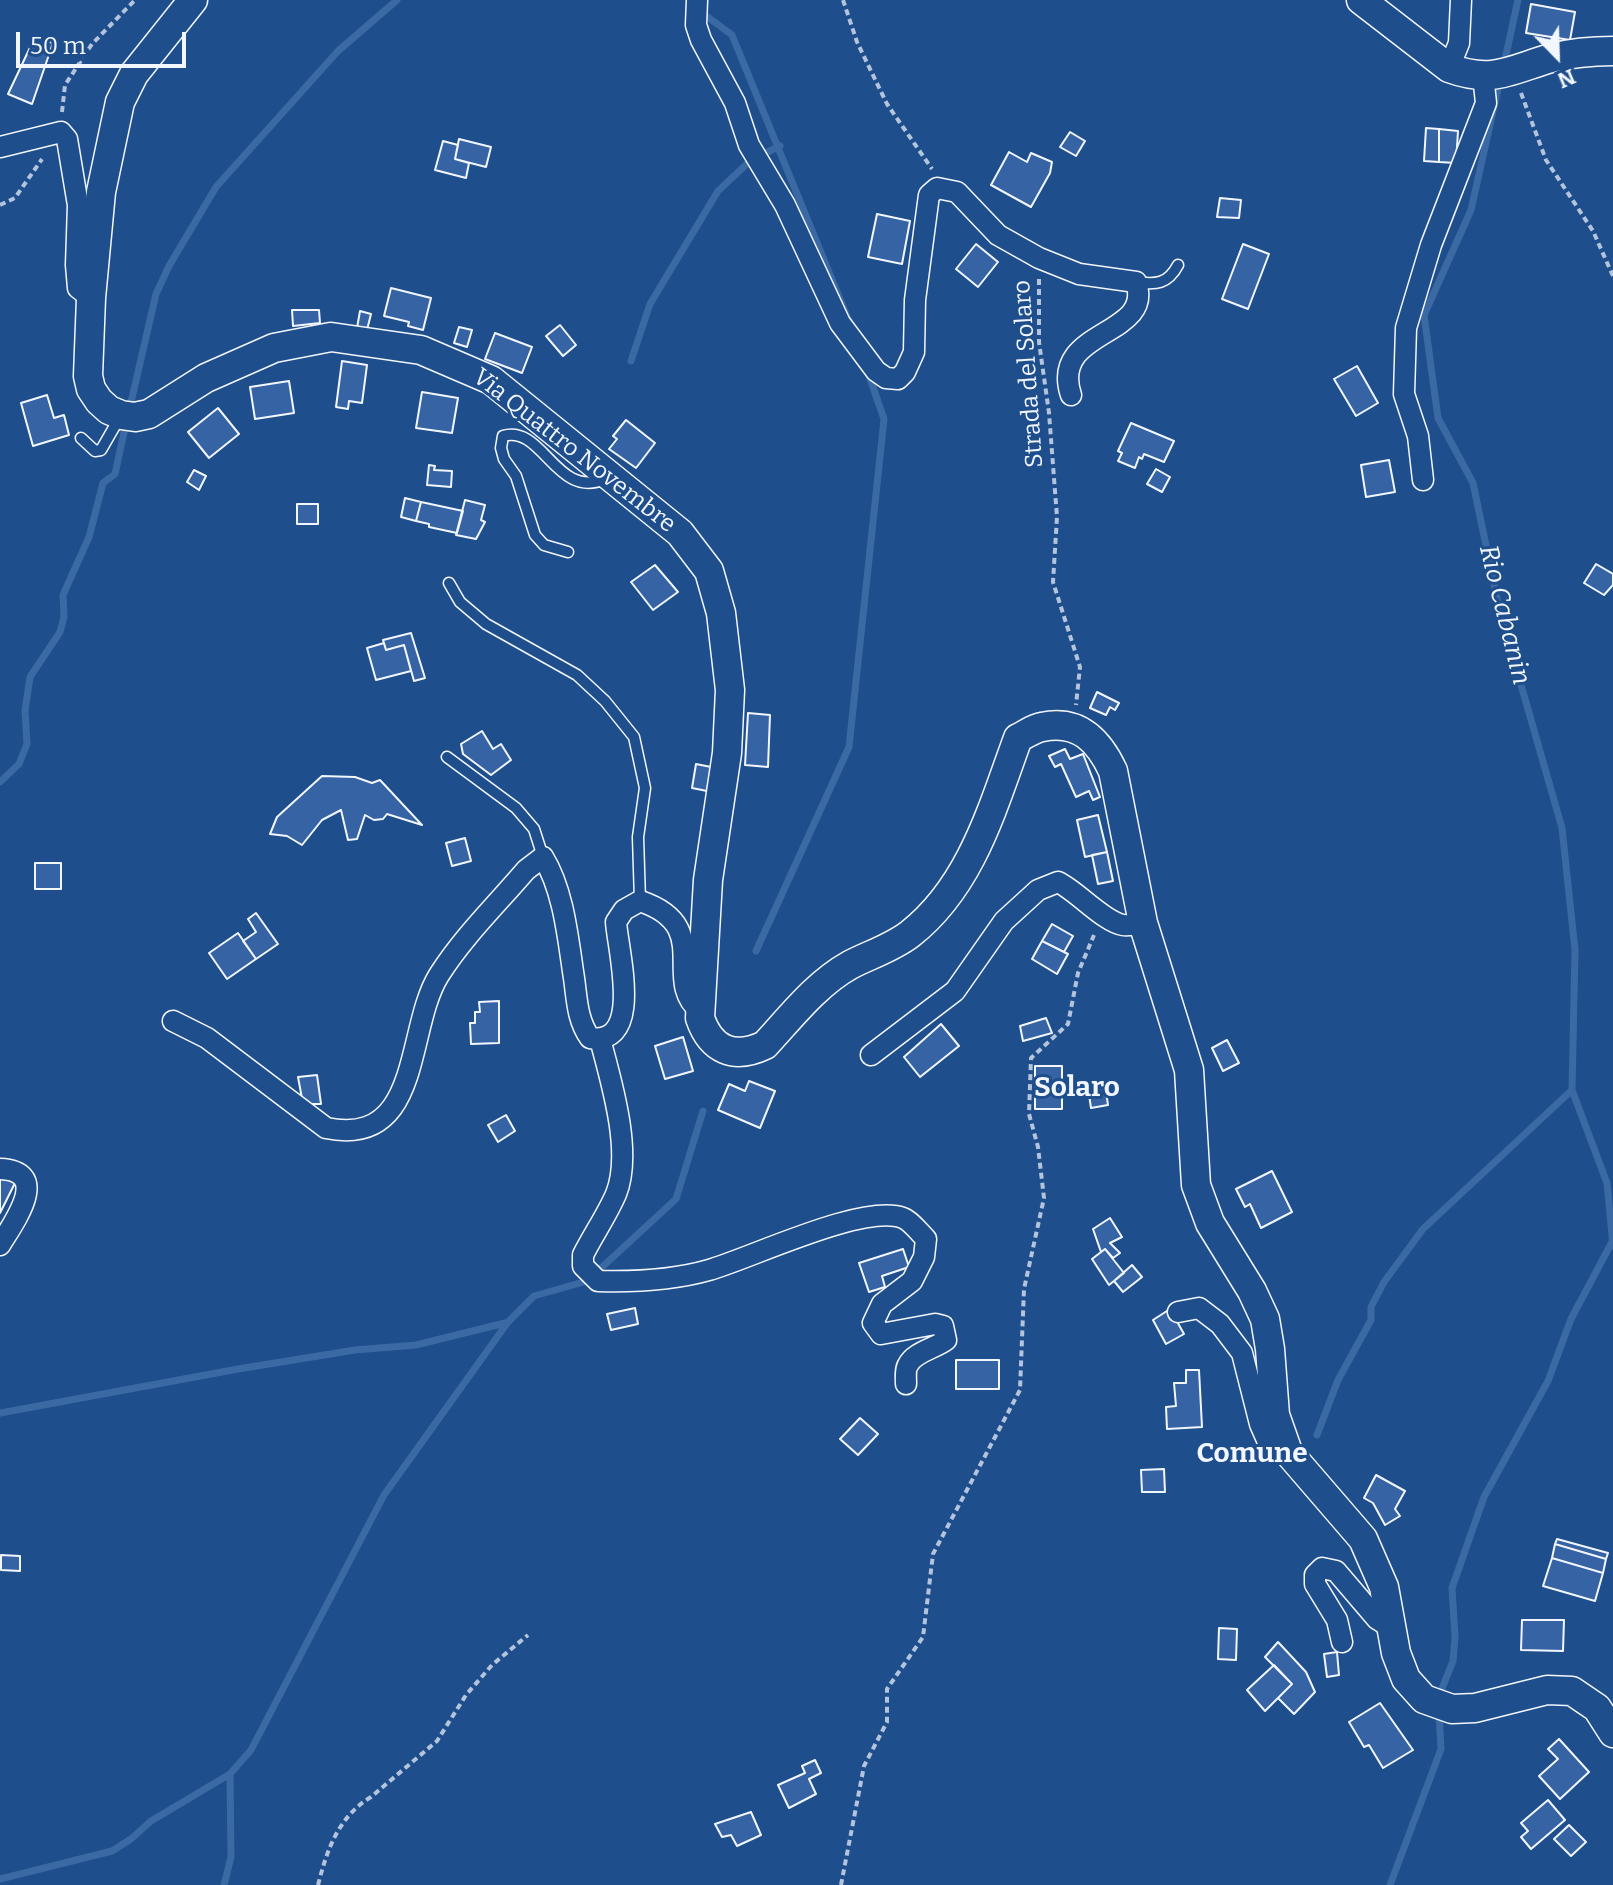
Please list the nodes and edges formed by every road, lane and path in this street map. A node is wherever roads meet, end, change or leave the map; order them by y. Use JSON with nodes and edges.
{"nodes":[{"id":1,"x":135,"y":0,"type":"edge"},
{"id":2,"x":193,"y":0,"type":"edge"},
{"id":3,"x":697,"y":0,"type":"edge"},
{"id":4,"x":843,"y":0,"type":"edge"},
{"id":5,"x":1361,"y":0,"type":"edge"},
{"id":6,"x":1461,"y":0,"type":"edge"},
{"id":7,"x":1613,"y":51,"type":"edge"},
{"id":8,"x":1449,"y":68,"type":"junction"},
{"id":9,"x":1513,"y":72,"type":"junction"},
{"id":10,"x":1483,"y":75,"type":"junction"},
{"id":11,"x":61,"y":132,"type":"junction"},
{"id":12,"x":0,"y":147,"type":"edge"},
{"id":13,"x":933,"y":170,"type":"dead end"},
{"id":14,"x":0,"y":205,"type":"edge"},
{"id":15,"x":1039,"y":258,"type":"junction"},
{"id":16,"x":1178,"y":265,"type":"dead end"},
{"id":17,"x":1613,"y":276,"type":"edge"},
{"id":18,"x":1136,"y":282,"type":"junction"},
{"id":19,"x":91,"y":298,"type":"junction"},
{"id":20,"x":1071,"y":395,"type":"dead end"},
{"id":21,"x":132,"y":416,"type":"junction"},
{"id":22,"x":81,"y":438,"type":"dead end"},
{"id":23,"x":610,"y":476,"type":"junction"},
{"id":24,"x":1423,"y":480,"type":"dead end"},
{"id":25,"x":568,"y":552,"type":"dead end"},
{"id":26,"x":449,"y":583,"type":"dead end"},
{"id":27,"x":1073,"y":727,"type":"junction"},
{"id":28,"x":447,"y":757,"type":"dead end"},
{"id":29,"x":543,"y":857,"type":"junction"},
{"id":30,"x":640,"y":901,"type":"junction"},
{"id":31,"x":1084,"y":902,"type":"junction"},
{"id":32,"x":1143,"y":923,"type":"junction"},
{"id":33,"x":700,"y":1011,"type":"junction"},
{"id":34,"x":173,"y":1021,"type":"dead end"},
{"id":35,"x":600,"y":1039,"type":"junction"},
{"id":36,"x":871,"y":1055,"type":"dead end"},
{"id":37,"x":0,"y":1169,"type":"edge"},
{"id":38,"x":0,"y":1245,"type":"edge"},
{"id":39,"x":1178,"y":1312,"type":"dead end"},
{"id":40,"x":906,"y":1384,"type":"dead end"},
{"id":41,"x":1288,"y":1452,"type":"junction"},
{"id":42,"x":1393,"y":1629,"type":"junction"},
{"id":43,"x":528,"y":1635,"type":"dead end"},
{"id":44,"x":1342,"y":1642,"type":"dead end"},
{"id":45,"x":1613,"y":1733,"type":"edge"},
{"id":46,"x":318,"y":1885,"type":"edge"},
{"id":47,"x":841,"y":1885,"type":"edge"}],
"edges":[{"from":1,"to":11,"type":"path"},
{"from":2,"to":19,"type":"main road"},
{"from":3,"to":15,"type":"street"},
{"from":4,"to":13,"type":"path"},
{"from":5,"to":8,"type":"main road"},
{"from":6,"to":8,"type":"street"},
{"from":7,"to":9,"type":"main road"},
{"from":8,"to":10,"type":"main road"},
{"from":9,"to":10,"type":"main road"},
{"from":9,"to":17,"type":"path"},
{"from":10,"to":24,"type":"street"},
{"from":11,"to":12,"type":"street"},
{"from":11,"to":14,"type":"path"},
{"from":11,"to":19,"type":"street"},
{"from":15,"to":18,"type":"street"},
{"from":15,"to":27,"type":"path","name":"Strada del Solaro"},
{"from":16,"to":18,"type":"lane"},
{"from":18,"to":20,"type":"street"},
{"from":19,"to":21,"type":"main road"},
{"from":21,"to":22,"type":"lane"},
{"from":21,"to":23,"type":"main road","name":"Via Quattro Novembre"},
{"from":23,"to":25,"type":"lane"},
{"from":23,"to":33,"type":"main road","name":"Via Quattro Novembre"},
{"from":26,"to":30,"type":"lane"},
{"from":27,"to":32,"type":"main road"},
{"from":27,"to":33,"type":"main road"},
{"from":28,"to":29,"type":"lane"},
{"from":29,"to":34,"type":"street"},
{"from":29,"to":35,"type":"street"},
{"from":30,"to":33,"type":"street"},
{"from":30,"to":35,"type":"street"},
{"from":31,"to":32,"type":"street"},
{"from":31,"to":36,"type":"street"},
{"from":31,"to":47,"type":"path"},
{"from":32,"to":41,"type":"main road"},
{"from":35,"to":40,"type":"street"},
{"from":37,"to":38,"type":"street"},
{"from":39,"to":41,"type":"street"},
{"from":41,"to":42,"type":"main road"},
{"from":42,"to":44,"type":"street"},
{"from":42,"to":45,"type":"main road"},
{"from":43,"to":46,"type":"path"}]}
